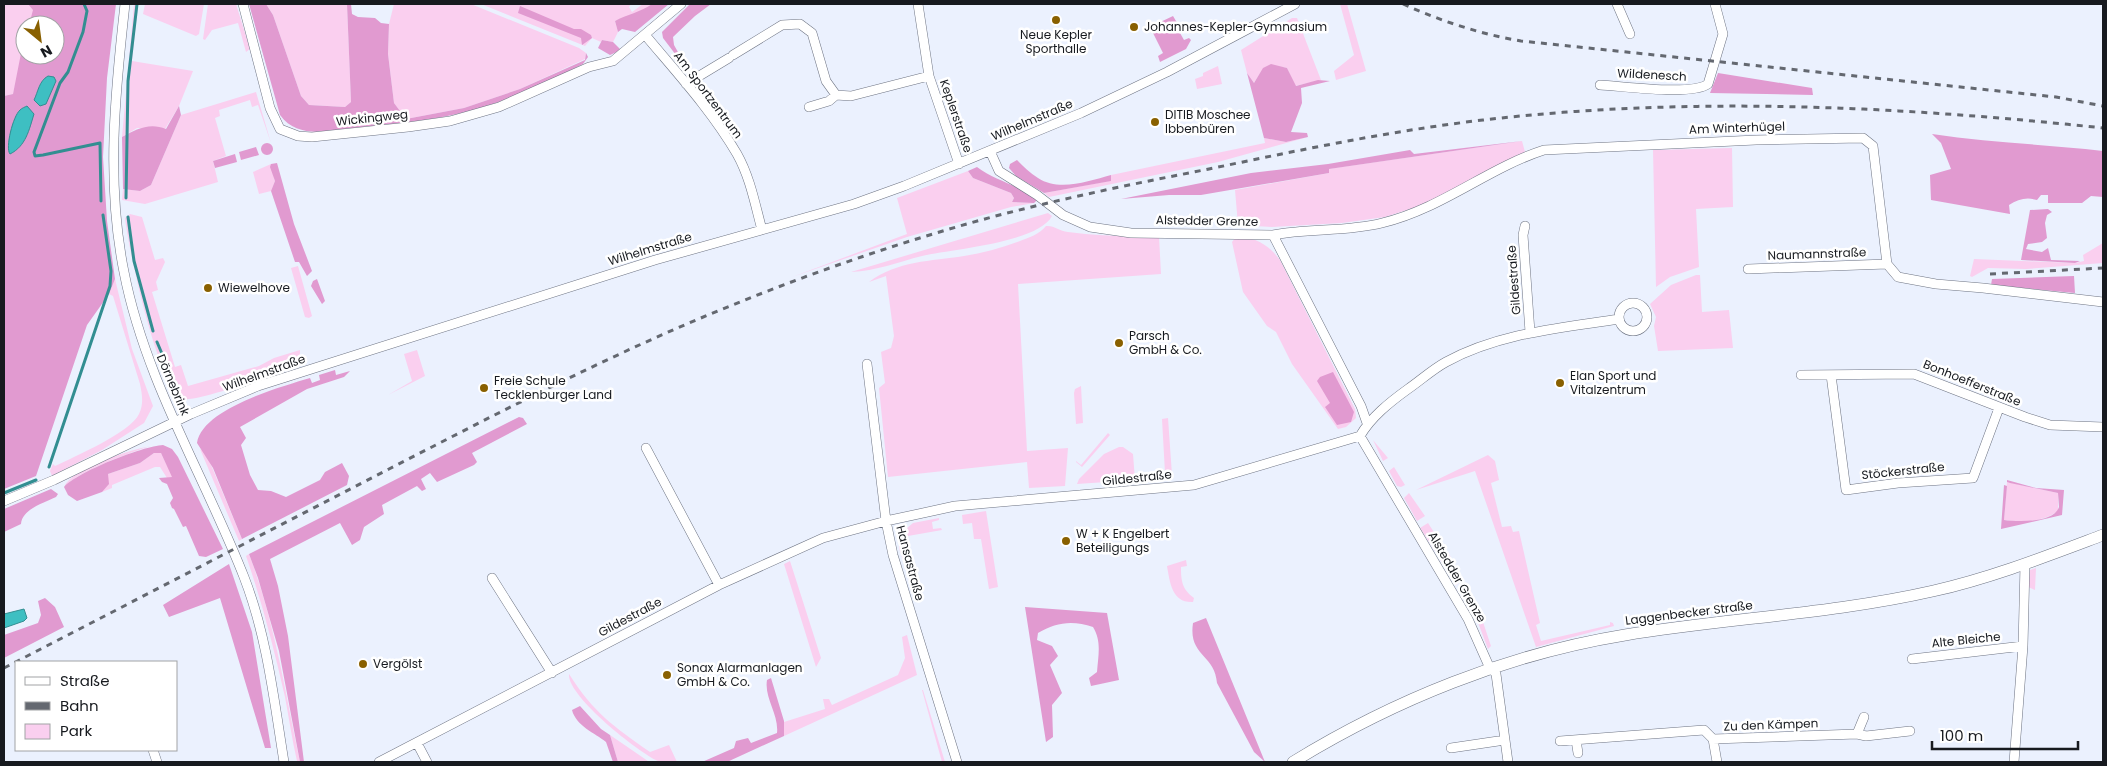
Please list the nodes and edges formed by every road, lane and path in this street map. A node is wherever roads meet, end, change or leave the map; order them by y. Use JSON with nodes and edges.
{"nodes":[{"id":1,"x":125,"y":4,"type":"edge"},
{"id":2,"x":243,"y":4,"type":"edge"},
{"id":3,"x":682,"y":4,"type":"edge"},
{"id":4,"x":918,"y":4,"type":"edge"},
{"id":5,"x":1295,"y":4,"type":"edge"},
{"id":6,"x":1616,"y":4,"type":"edge"},
{"id":7,"x":1715,"y":4,"type":"edge"},
{"id":8,"x":1630,"y":34,"type":"dead end"},
{"id":9,"x":646,"y":36,"type":"junction"},
{"id":10,"x":929,"y":76,"type":"junction"},
{"id":11,"x":686,"y":84,"type":"junction"},
{"id":12,"x":1600,"y":85,"type":"dead end"},
{"id":13,"x":836,"y":95,"type":"junction"},
{"id":14,"x":809,"y":107,"type":"dead end"},
{"id":15,"x":990,"y":151,"type":"junction"},
{"id":16,"x":959,"y":164,"type":"junction"},
{"id":17,"x":1525,"y":226,"type":"dead end"},
{"id":18,"x":762,"y":230,"type":"junction"},
{"id":19,"x":1273,"y":235,"type":"junction"},
{"id":20,"x":1887,"y":264,"type":"junction"},
{"id":21,"x":1748,"y":269,"type":"dead end"},
{"id":22,"x":2103,"y":302,"type":"edge"},
{"id":23,"x":1619,"y":319,"type":"dead end"},
{"id":24,"x":1530,"y":332,"type":"junction"},
{"id":25,"x":866,"y":364,"type":"dead end"},
{"id":26,"x":1801,"y":375,"type":"dead end"},
{"id":27,"x":1831,"y":375,"type":"junction"},
{"id":28,"x":1999,"y":408,"type":"junction"},
{"id":29,"x":175,"y":422,"type":"junction"},
{"id":30,"x":1367,"y":423,"type":"junction"},
{"id":31,"x":2103,"y":427,"type":"edge"},
{"id":32,"x":1360,"y":436,"type":"junction"},
{"id":33,"x":646,"y":448,"type":"dead end"},
{"id":34,"x":4,"y":501,"type":"edge"},
{"id":35,"x":886,"y":521,"type":"junction"},
{"id":36,"x":2103,"y":536,"type":"edge"},
{"id":37,"x":2025,"y":564,"type":"junction"},
{"id":38,"x":492,"y":578,"type":"dead end"},
{"id":39,"x":719,"y":585,"type":"junction"},
{"id":40,"x":2024,"y":646,"type":"junction"},
{"id":41,"x":1912,"y":659,"type":"dead end"},
{"id":42,"x":1492,"y":668,"type":"junction"},
{"id":43,"x":552,"y":673,"type":"junction"},
{"id":44,"x":1864,"y":717,"type":"dead end"},
{"id":45,"x":1910,"y":731,"type":"dead end"},
{"id":46,"x":1857,"y":734,"type":"junction"},
{"id":47,"x":1505,"y":740,"type":"junction"},
{"id":48,"x":1576,"y":740,"type":"junction"},
{"id":49,"x":1714,"y":740,"type":"junction"},
{"id":50,"x":1560,"y":741,"type":"dead end"},
{"id":51,"x":417,"y":743,"type":"junction"},
{"id":52,"x":1451,"y":748,"type":"dead end"},
{"id":53,"x":1578,"y":752,"type":"dead end"},
{"id":54,"x":284,"y":762,"type":"edge"},
{"id":55,"x":379,"y":762,"type":"edge"},
{"id":56,"x":427,"y":762,"type":"edge"},
{"id":57,"x":957,"y":762,"type":"edge"},
{"id":58,"x":1293,"y":762,"type":"edge"},
{"id":59,"x":1508,"y":762,"type":"edge"},
{"id":60,"x":1717,"y":762,"type":"edge"},
{"id":61,"x":2014,"y":762,"type":"edge"}],
"edges":[{"from":1,"to":29,"type":"street","name":"Dörnebrink"},
{"from":2,"to":9,"type":"street","name":"Wickingweg"},
{"from":3,"to":9,"type":"street"},
{"from":4,"to":10,"type":"street","name":"Keplerstraße"},
{"from":5,"to":15,"type":"street","name":"Wilhelmstraße"},
{"from":6,"to":8,"type":"street"},
{"from":7,"to":12,"type":"street","name":"Wildenesch"},
{"from":9,"to":11,"type":"street","name":"Am Sportzentrum"},
{"from":10,"to":13,"type":"street","name":"Keplerstraße"},
{"from":10,"to":16,"type":"street","name":"Keplerstraße"},
{"from":11,"to":13,"type":"street"},
{"from":11,"to":18,"type":"street","name":"Am Sportzentrum"},
{"from":13,"to":14,"type":"street","name":"Keplerstraße"},
{"from":15,"to":16,"type":"street","name":"Wilhelmstraße"},
{"from":15,"to":19,"type":"street","name":"Alstedder Grenze"},
{"from":16,"to":18,"type":"street","name":"Wilhelmstraße"},
{"from":17,"to":24,"type":"street","name":"Gildestraße"},
{"from":18,"to":29,"type":"street","name":"Wilhelmstraße"},
{"from":19,"to":20,"type":"street","name":"Am Winterhügel"},
{"from":19,"to":30,"type":"street","name":"Alstedder Grenze"},
{"from":20,"to":21,"type":"street","name":"Naumannstraße"},
{"from":20,"to":22,"type":"street"},
{"from":23,"to":24,"type":"street"},
{"from":24,"to":30,"type":"street"},
{"from":25,"to":35,"type":"street","name":"Hansastraße"},
{"from":26,"to":27,"type":"street","name":"Bonhoefferstraße"},
{"from":27,"to":28,"type":"street","name":"Bonhoefferstraße"},
{"from":27,"to":28,"type":"street","name":"Stöckerstraße"},
{"from":28,"to":31,"type":"street","name":"Bonhoefferstraße"},
{"from":29,"to":34,"type":"street","name":"Wilhelmstraße"},
{"from":29,"to":54,"type":"street","name":"Dörnebrink"},
{"from":30,"to":32,"type":"street"},
{"from":32,"to":35,"type":"street","name":"Gildestraße"},
{"from":32,"to":42,"type":"street","name":"Alstedder Grenze"},
{"from":33,"to":39,"type":"street"},
{"from":35,"to":39,"type":"street","name":"Gildestraße"},
{"from":35,"to":57,"type":"street","name":"Hansastraße"},
{"from":36,"to":37,"type":"street","name":"Laggenbecker Straße"},
{"from":37,"to":40,"type":"street"},
{"from":37,"to":42,"type":"street","name":"Laggenbecker Straße"},
{"from":38,"to":43,"type":"street"},
{"from":39,"to":43,"type":"street","name":"Gildestraße"},
{"from":40,"to":41,"type":"street","name":"Alte Bleiche"},
{"from":40,"to":61,"type":"street"},
{"from":42,"to":47,"type":"street","name":"Alstedder Grenze"},
{"from":42,"to":58,"type":"street","name":"Laggenbecker Straße"},
{"from":43,"to":51,"type":"street","name":"Gildestraße"},
{"from":44,"to":46,"type":"street"},
{"from":45,"to":46,"type":"street","name":"Zu den Kämpen"},
{"from":46,"to":49,"type":"street","name":"Zu den Kämpen"},
{"from":47,"to":52,"type":"street"},
{"from":47,"to":59,"type":"street","name":"Alstedder Grenze"},
{"from":48,"to":49,"type":"street","name":"Zu den Kämpen"},
{"from":48,"to":50,"type":"street","name":"Zu den Kämpen"},
{"from":48,"to":53,"type":"street"},
{"from":49,"to":60,"type":"street"},
{"from":51,"to":55,"type":"street","name":"Gildestraße"},
{"from":51,"to":56,"type":"street"}]}
